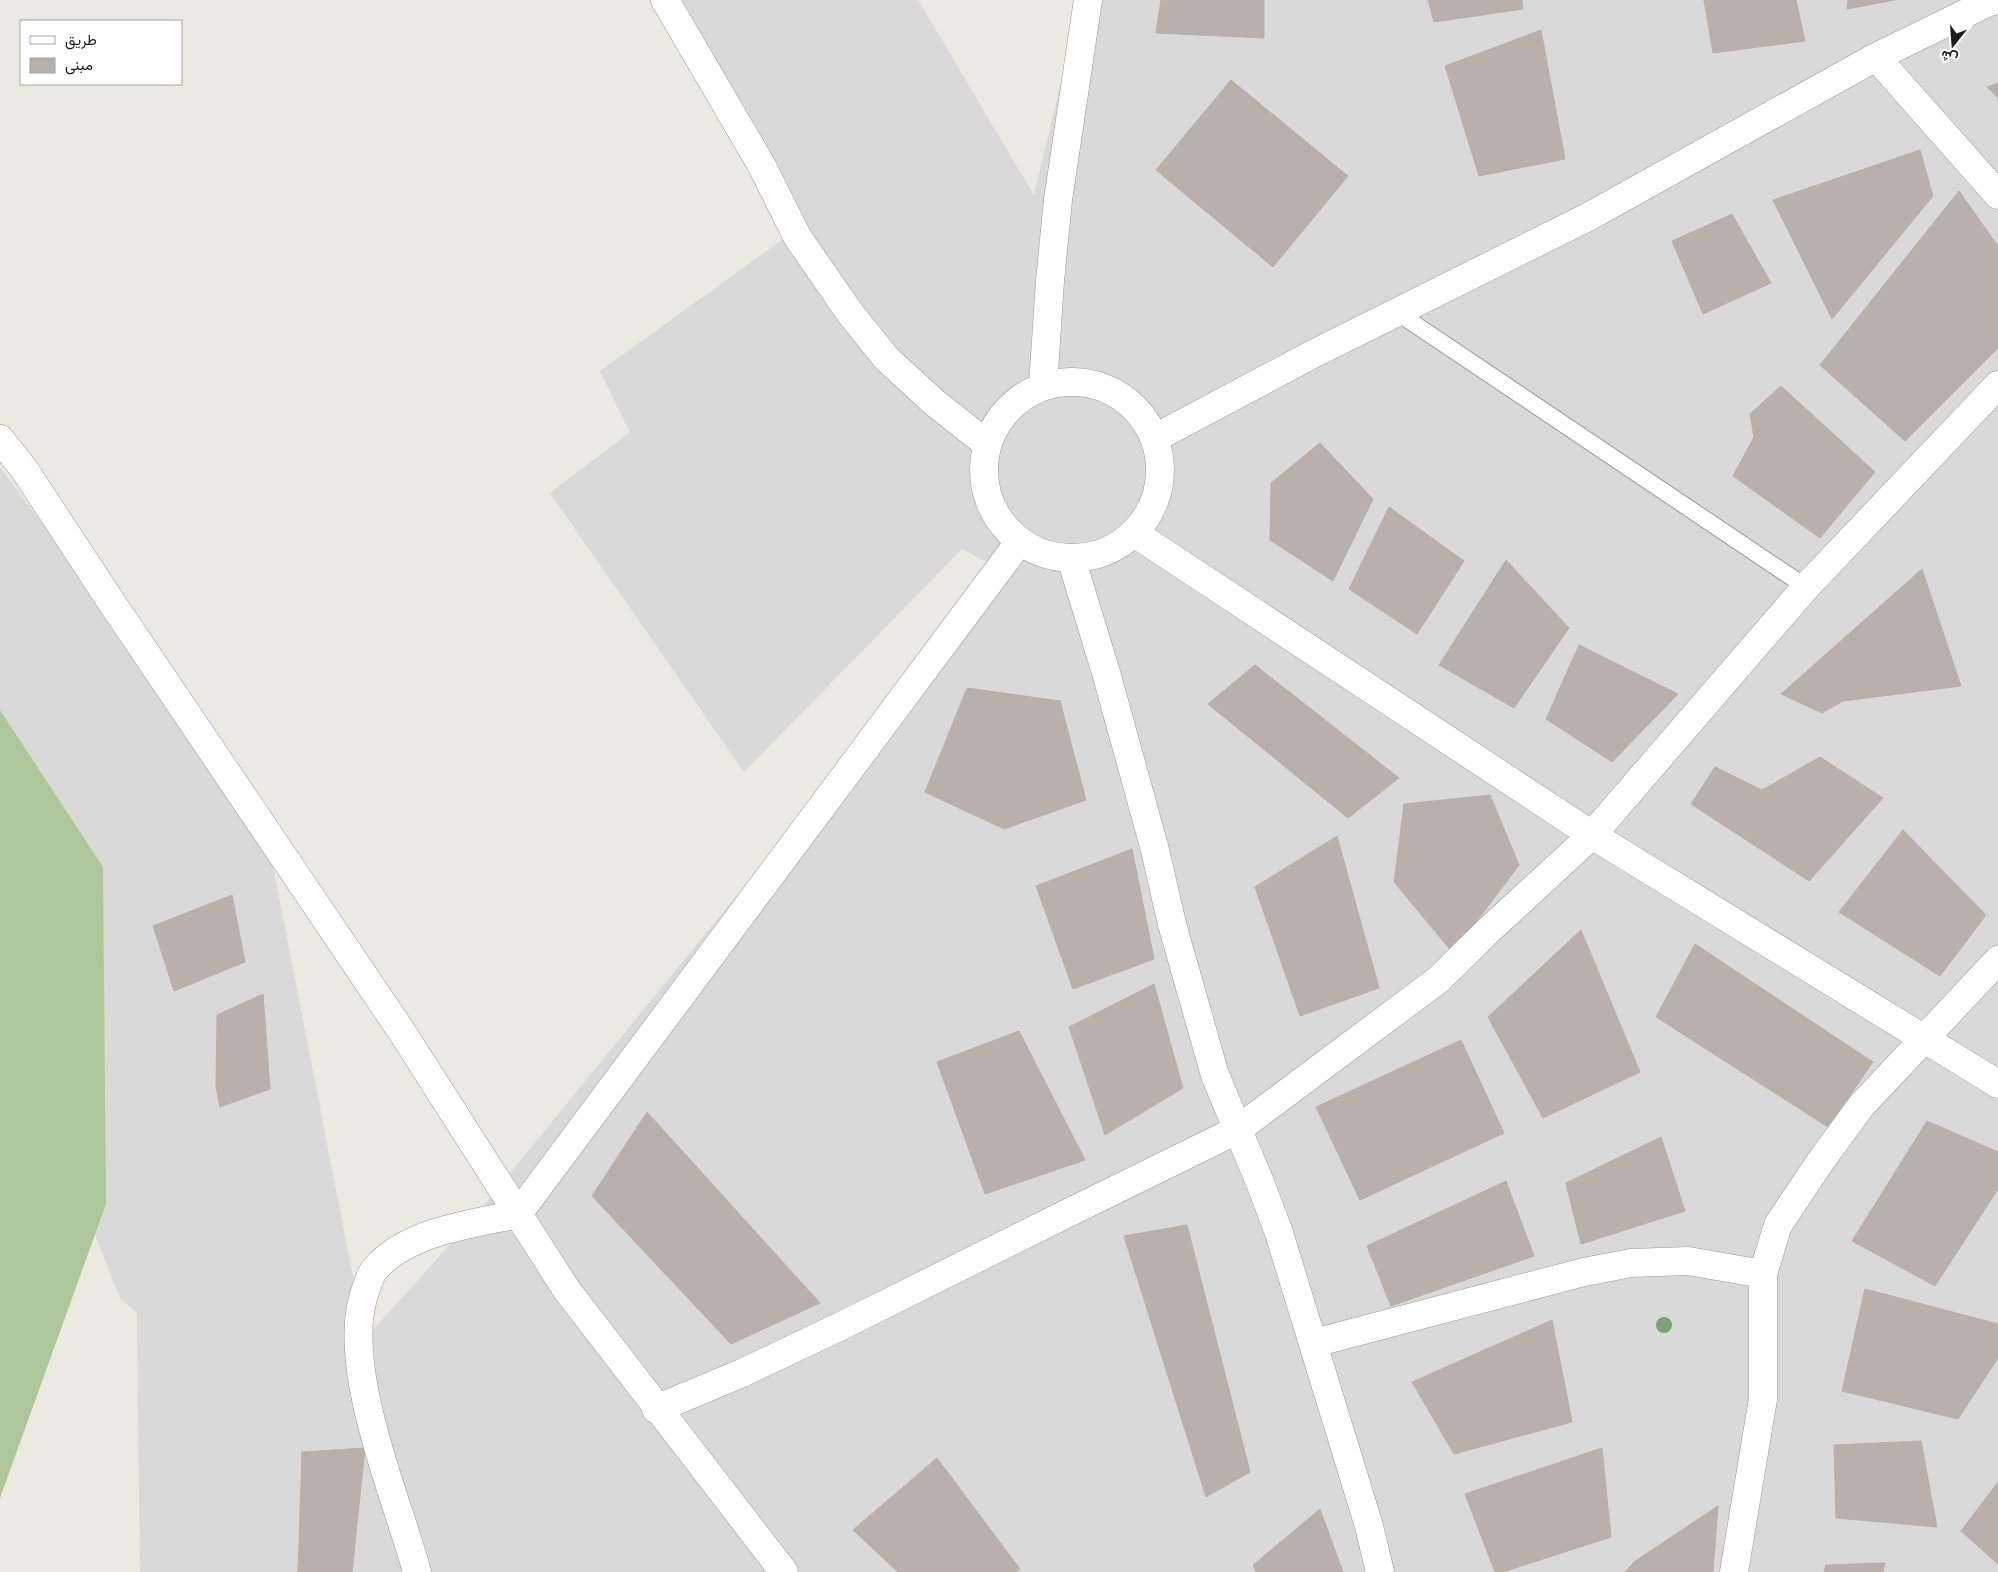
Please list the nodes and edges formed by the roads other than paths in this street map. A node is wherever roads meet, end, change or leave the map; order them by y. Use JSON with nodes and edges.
{"nodes":[{"id":1,"x":666,"y":0,"type":"edge"},
{"id":2,"x":1088,"y":0,"type":"edge"},
{"id":3,"x":1998,"y":0,"type":"edge"},
{"id":4,"x":1876,"y":58,"type":"junction"},
{"id":5,"x":1998,"y":196,"type":"edge"},
{"id":6,"x":1398,"y":313,"type":"junction"},
{"id":7,"x":1998,"y":385,"type":"edge"},
{"id":8,"x":1043,"y":386,"type":"junction"},
{"id":9,"x":1155,"y":438,"type":"junction"},
{"id":10,"x":0,"y":439,"type":"edge"},
{"id":11,"x":987,"y":444,"type":"junction"},
{"id":12,"x":1134,"y":533,"type":"junction"},
{"id":13,"x":1020,"y":541,"type":"junction"},
{"id":14,"x":1071,"y":558,"type":"junction"},
{"id":15,"x":1806,"y":587,"type":"junction"},
{"id":16,"x":1592,"y":835,"type":"junction"},
{"id":17,"x":1998,"y":960,"type":"edge"},
{"id":18,"x":1924,"y":1038,"type":"junction"},
{"id":19,"x":1998,"y":1084,"type":"edge"},
{"id":20,"x":1238,"y":1130,"type":"junction"},
{"id":21,"x":518,"y":1214,"type":"junction"},
{"id":22,"x":1763,"y":1274,"type":"junction"},
{"id":23,"x":1314,"y":1343,"type":"junction"},
{"id":24,"x":656,"y":1409,"type":"junction"},
{"id":25,"x":416,"y":1572,"type":"edge"},
{"id":26,"x":784,"y":1572,"type":"edge"},
{"id":27,"x":1380,"y":1572,"type":"edge"},
{"id":28,"x":1734,"y":1572,"type":"edge"}],
"edges":[{"from":1,"to":11,"type":"street"},
{"from":2,"to":8,"type":"street"},
{"from":3,"to":4,"type":"street"},
{"from":4,"to":5,"type":"street"},
{"from":4,"to":6,"type":"street"},
{"from":6,"to":9,"type":"street"},
{"from":6,"to":15,"type":"lane"},
{"from":7,"to":15,"type":"street"},
{"from":8,"to":9,"type":"street"},
{"from":8,"to":11,"type":"street"},
{"from":9,"to":12,"type":"street"},
{"from":10,"to":21,"type":"street"},
{"from":11,"to":13,"type":"street"},
{"from":12,"to":14,"type":"street"},
{"from":12,"to":16,"type":"street"},
{"from":13,"to":14,"type":"street"},
{"from":13,"to":21,"type":"street"},
{"from":14,"to":20,"type":"street"},
{"from":15,"to":16,"type":"street"},
{"from":16,"to":18,"type":"street"},
{"from":16,"to":20,"type":"street"},
{"from":17,"to":18,"type":"street"},
{"from":18,"to":19,"type":"street"},
{"from":18,"to":22,"type":"street"},
{"from":20,"to":23,"type":"street"},
{"from":20,"to":24,"type":"street"},
{"from":21,"to":24,"type":"street"},
{"from":21,"to":25,"type":"street"},
{"from":22,"to":23,"type":"street"},
{"from":22,"to":28,"type":"street"},
{"from":23,"to":27,"type":"street"},
{"from":24,"to":26,"type":"street"}]}
